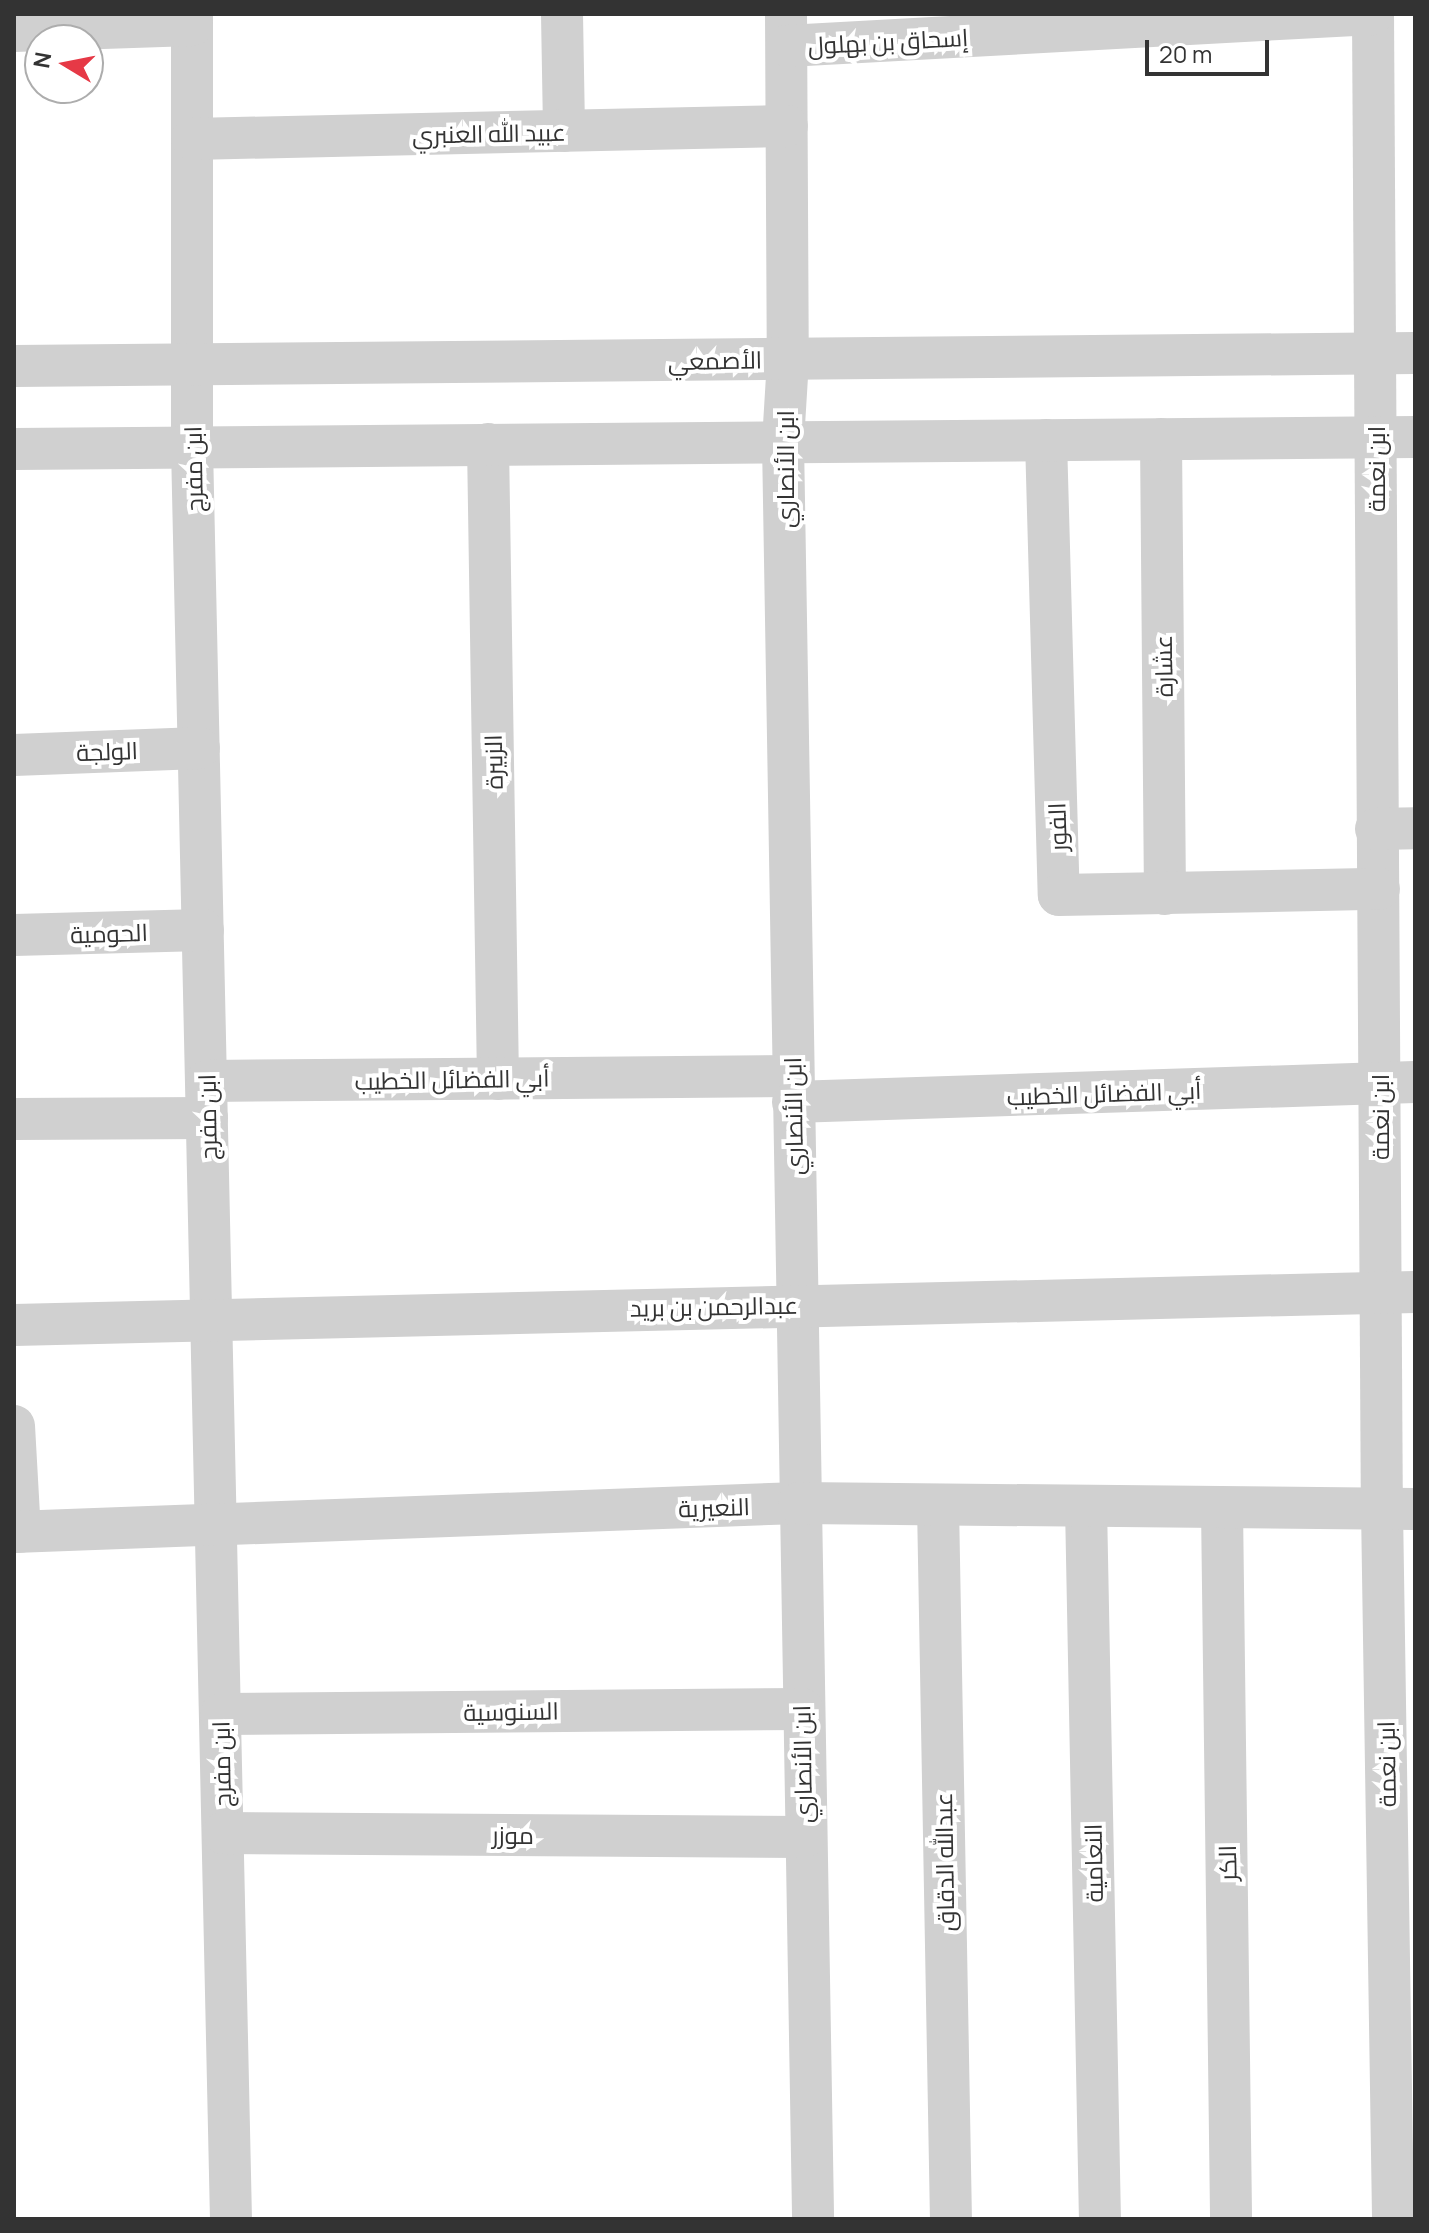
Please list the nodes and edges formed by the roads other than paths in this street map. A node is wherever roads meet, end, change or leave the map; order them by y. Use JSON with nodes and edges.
{"nodes":[{"id":1,"x":562,"y":14,"type":"edge"},
{"id":2,"x":1373,"y":14,"type":"edge"},
{"id":3,"x":192,"y":20,"type":"edge"},
{"id":4,"x":786,"y":30,"type":"edge"},
{"id":5,"x":14,"y":31,"type":"edge"},
{"id":6,"x":787,"y":126,"type":"junction"},
{"id":7,"x":564,"y":131,"type":"junction"},
{"id":8,"x":192,"y":139,"type":"junction"},
{"id":9,"x":1395,"y":353,"type":"edge"},
{"id":10,"x":788,"y":360,"type":"junction"},
{"id":11,"x":194,"y":365,"type":"junction"},
{"id":12,"x":14,"y":366,"type":"edge"},
{"id":13,"x":1396,"y":438,"type":"edge"},
{"id":14,"x":1161,"y":439,"type":"junction"},
{"id":15,"x":1046,"y":440,"type":"junction"},
{"id":16,"x":783,"y":442,"type":"junction"},
{"id":17,"x":488,"y":444,"type":"junction"},
{"id":18,"x":192,"y":447,"type":"junction"},
{"id":19,"x":14,"y":449,"type":"edge"},
{"id":20,"x":199,"y":748,"type":"junction"},
{"id":21,"x":14,"y":755,"type":"edge"},
{"id":22,"x":1395,"y":828,"type":"edge"},
{"id":23,"x":1379,"y":889,"type":"junction"},
{"id":24,"x":1165,"y":894,"type":"junction"},
{"id":25,"x":203,"y":930,"type":"junction"},
{"id":26,"x":14,"y":935,"type":"edge"},
{"id":27,"x":498,"y":1079,"type":"junction"},
{"id":28,"x":1397,"y":1083,"type":"edge"},
{"id":29,"x":793,"y":1089,"type":"junction"},
{"id":30,"x":207,"y":1100,"type":"junction"},
{"id":31,"x":14,"y":1119,"type":"edge"},
{"id":32,"x":1398,"y":1194,"type":"edge"},
{"id":33,"x":1398,"y":1292,"type":"edge"},
{"id":34,"x":796,"y":1304,"type":"junction"},
{"id":35,"x":212,"y":1319,"type":"junction"},
{"id":36,"x":14,"y":1325,"type":"edge"},
{"id":37,"x":14,"y":1426,"type":"edge"},
{"id":38,"x":799,"y":1503,"type":"junction"},
{"id":39,"x":938,"y":1505,"type":"junction"},
{"id":40,"x":1086,"y":1506,"type":"junction"},
{"id":41,"x":1222,"y":1508,"type":"junction"},
{"id":42,"x":1398,"y":1509,"type":"edge"},
{"id":43,"x":216,"y":1526,"type":"junction"},
{"id":44,"x":17,"y":1532,"type":"edge"},
{"id":45,"x":802,"y":1709,"type":"junction"},
{"id":46,"x":221,"y":1714,"type":"junction"},
{"id":47,"x":223,"y":1833,"type":"junction"},
{"id":48,"x":804,"y":1837,"type":"junction"},
{"id":49,"x":231,"y":2219,"type":"edge"},
{"id":50,"x":813,"y":2219,"type":"edge"},
{"id":51,"x":951,"y":2219,"type":"edge"},
{"id":52,"x":1100,"y":2219,"type":"edge"},
{"id":53,"x":1231,"y":2219,"type":"edge"},
{"id":54,"x":1393,"y":2219,"type":"edge"}],
"edges":[{"from":1,"to":7,"type":"street"},
{"from":2,"to":4,"type":"street","name":"إسحاق بن بهلول"},
{"from":2,"to":9,"type":"street","name":"ابن نعمة"},
{"from":3,"to":5,"type":"street"},
{"from":3,"to":8,"type":"street","name":"ابن مفرج"},
{"from":4,"to":6,"type":"street","name":"ابن الأنصاري"},
{"from":6,"to":7,"type":"street","name":"عبيد الله العنبري"},
{"from":6,"to":10,"type":"street","name":"ابن الأنصاري"},
{"from":7,"to":8,"type":"street","name":"عبيد الله العنبري"},
{"from":8,"to":11,"type":"street","name":"ابن مفرج"},
{"from":9,"to":10,"type":"street","name":"الأصمعي"},
{"from":9,"to":13,"type":"street","name":"ابن نعمة"},
{"from":10,"to":11,"type":"street","name":"الأصمعي"},
{"from":10,"to":16,"type":"street","name":"ابن الأنصاري"},
{"from":11,"to":12,"type":"street","name":"الأصمعي"},
{"from":11,"to":18,"type":"street","name":"ابن مفرج"},
{"from":13,"to":14,"type":"street"},
{"from":13,"to":22,"type":"street","name":"ابن نعمة"},
{"from":14,"to":15,"type":"street"},
{"from":14,"to":24,"type":"street","name":"عشارة"},
{"from":15,"to":16,"type":"street"},
{"from":15,"to":24,"type":"street","name":"الفور"},
{"from":16,"to":17,"type":"street"},
{"from":16,"to":29,"type":"street","name":"ابن الأنصاري"},
{"from":17,"to":18,"type":"street"},
{"from":17,"to":27,"type":"street","name":"الزبيرة"},
{"from":18,"to":19,"type":"street"},
{"from":18,"to":20,"type":"street","name":"ابن مفرج"},
{"from":20,"to":21,"type":"street","name":"الولجة"},
{"from":20,"to":25,"type":"street","name":"ابن مفرج"},
{"from":22,"to":23,"type":"street","name":"ابن نعمة"},
{"from":23,"to":24,"type":"street","name":"الفور"},
{"from":23,"to":28,"type":"street","name":"ابن نعمة"},
{"from":25,"to":26,"type":"street","name":"الحومية"},
{"from":25,"to":30,"type":"street","name":"ابن مفرج"},
{"from":27,"to":29,"type":"street","name":"أبي الفضائل الخطيب"},
{"from":27,"to":30,"type":"street","name":"أبي الفضائل الخطيب"},
{"from":28,"to":29,"type":"street","name":"أبي الفضائل الخطيب"},
{"from":28,"to":32,"type":"street","name":"ابن نعمة"},
{"from":29,"to":34,"type":"street","name":"ابن الأنصاري"},
{"from":30,"to":31,"type":"street","name":"أبي الفضائل الخطيب"},
{"from":30,"to":35,"type":"street","name":"ابن مفرج"},
{"from":32,"to":33,"type":"street","name":"ابن نعمة"},
{"from":33,"to":34,"type":"street","name":"عبدالرحمن بن بريد"},
{"from":33,"to":42,"type":"street","name":"ابن نعمة"},
{"from":34,"to":35,"type":"street","name":"عبدالرحمن بن بريد"},
{"from":34,"to":38,"type":"street","name":"ابن الأنصاري"},
{"from":35,"to":36,"type":"street","name":"عبدالرحمن بن بريد"},
{"from":35,"to":43,"type":"street","name":"ابن مفرج"},
{"from":37,"to":44,"type":"street"},
{"from":38,"to":39,"type":"street","name":"النعيرية"},
{"from":38,"to":43,"type":"street","name":"النعيرية"},
{"from":38,"to":45,"type":"street","name":"ابن الأنصاري"},
{"from":39,"to":40,"type":"street","name":"النعيرية"},
{"from":39,"to":51,"type":"street","name":"عبدالله الدقاق"},
{"from":40,"to":41,"type":"street","name":"النعيرية"},
{"from":40,"to":52,"type":"street","name":"النعامية"},
{"from":41,"to":42,"type":"street","name":"النعيرية"},
{"from":41,"to":53,"type":"street","name":"الكر"},
{"from":42,"to":54,"type":"street","name":"ابن نعمة"},
{"from":43,"to":44,"type":"street","name":"النعيرية"},
{"from":43,"to":46,"type":"street","name":"ابن مفرج"},
{"from":45,"to":46,"type":"street","name":"السنوسية"},
{"from":45,"to":48,"type":"street","name":"ابن الأنصاري"},
{"from":46,"to":47,"type":"street","name":"ابن مفرج"},
{"from":47,"to":48,"type":"street","name":"موزر"},
{"from":47,"to":49,"type":"street","name":"ابن مفرج"},
{"from":48,"to":50,"type":"street","name":"ابن الأنصاري"}]}
